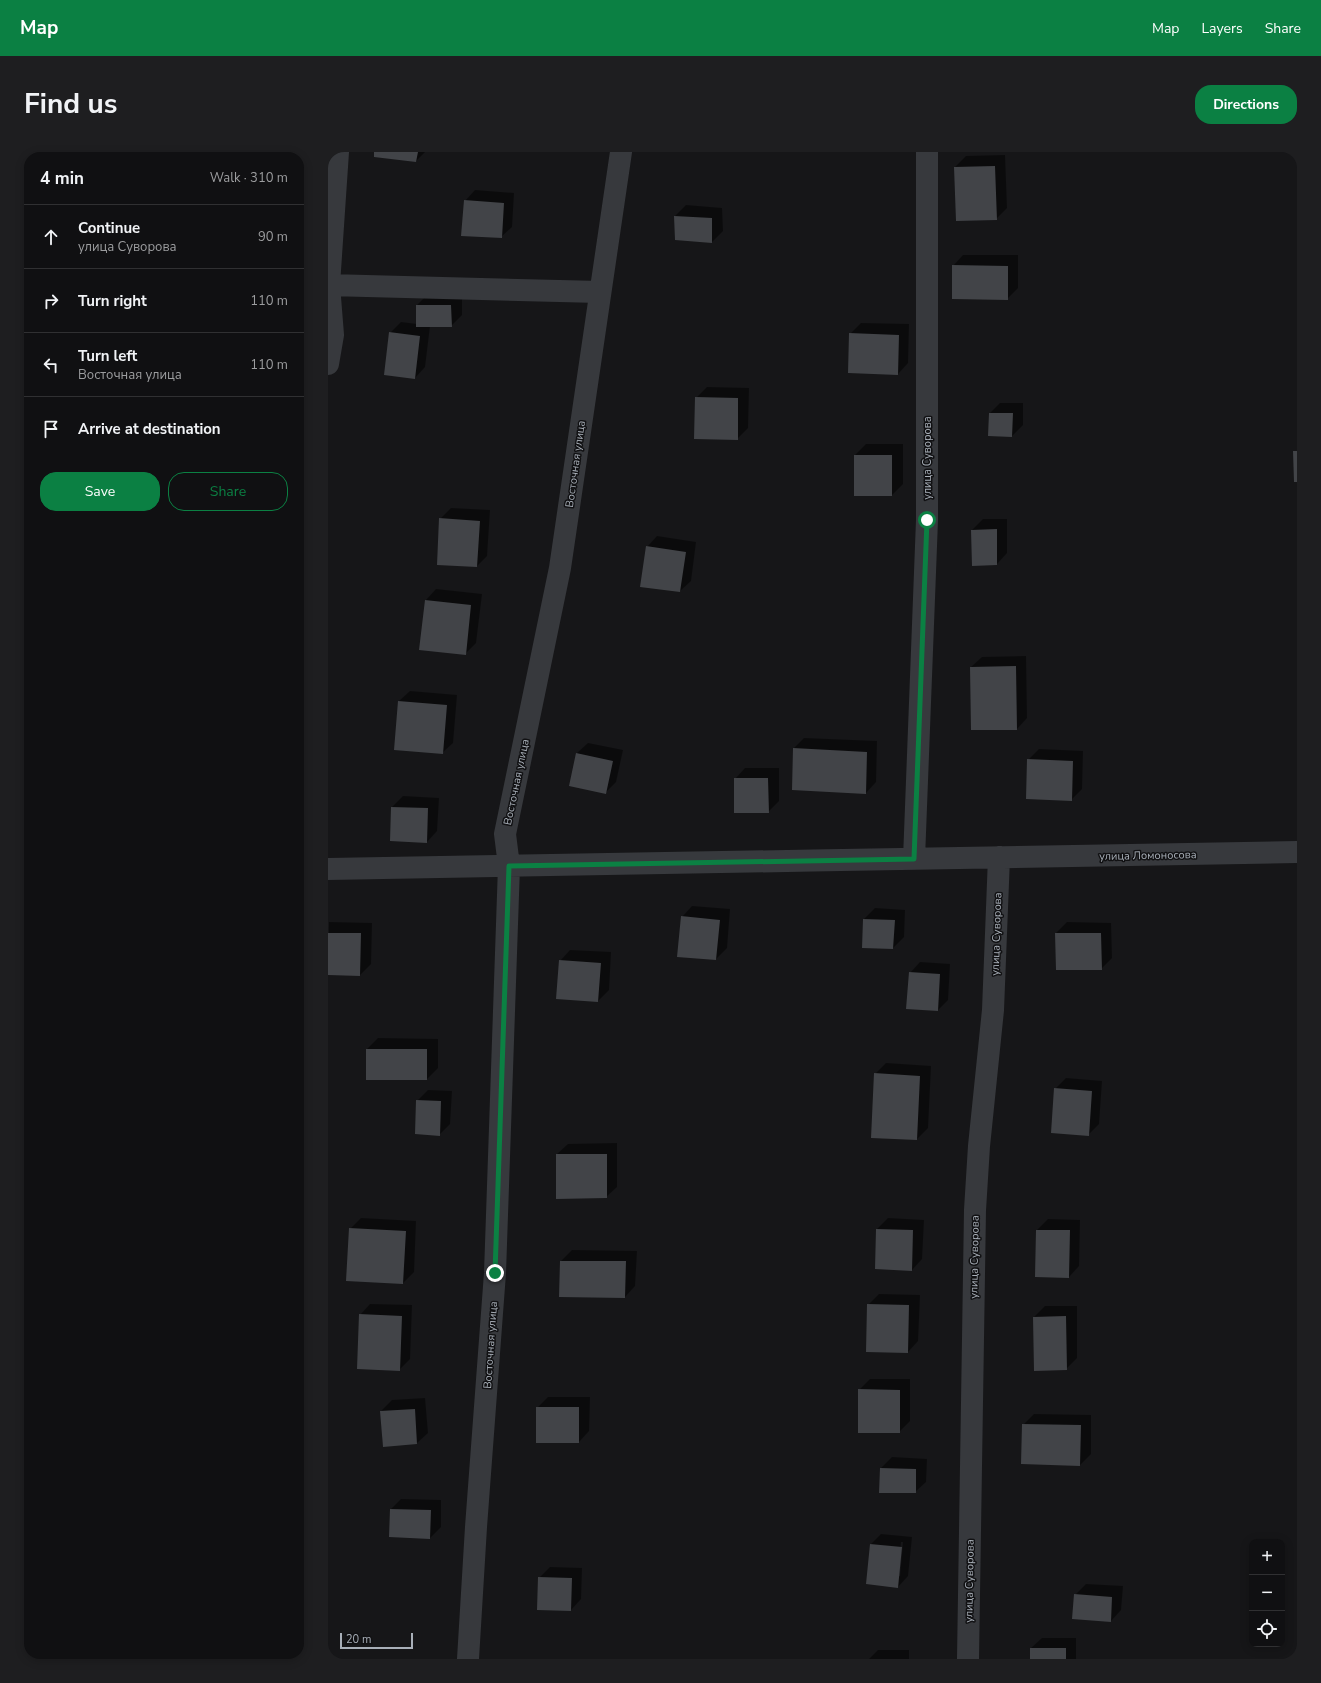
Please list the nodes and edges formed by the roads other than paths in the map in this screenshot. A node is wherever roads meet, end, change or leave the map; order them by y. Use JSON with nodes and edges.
{"nodes":[{"id":1,"x":338,"y":152,"type":"edge"},
{"id":2,"x":621,"y":152,"type":"edge"},
{"id":3,"x":927,"y":152,"type":"edge"},
{"id":4,"x":328,"y":285,"type":"edge"},
{"id":5,"x":600,"y":292,"type":"junction"},
{"id":6,"x":328,"y":364,"type":"edge"},
{"id":7,"x":1297,"y":852,"type":"edge"},
{"id":8,"x":999,"y":857,"type":"junction"},
{"id":9,"x":914,"y":859,"type":"junction"},
{"id":10,"x":509,"y":866,"type":"junction"},
{"id":11,"x":328,"y":869,"type":"edge"},
{"id":12,"x":468,"y":1659,"type":"edge"},
{"id":13,"x":968,"y":1659,"type":"edge"}],
"edges":[{"from":1,"to":4,"type":"street"},
{"from":2,"to":5,"type":"street","name":"Восточная улица"},
{"from":3,"to":9,"type":"street","name":"улица Суворова"},
{"from":4,"to":5,"type":"street"},
{"from":4,"to":6,"type":"street"},
{"from":5,"to":10,"type":"street","name":"Восточная улица"},
{"from":7,"to":8,"type":"street","name":"улица Ломоносова"},
{"from":8,"to":9,"type":"street","name":"улица Ломоносова"},
{"from":8,"to":13,"type":"street","name":"улица Суворова"},
{"from":9,"to":10,"type":"street","name":"улица Ломоносова"},
{"from":10,"to":11,"type":"street","name":"улица Ломоносова"},
{"from":10,"to":12,"type":"street","name":"Восточная улица"}]}
